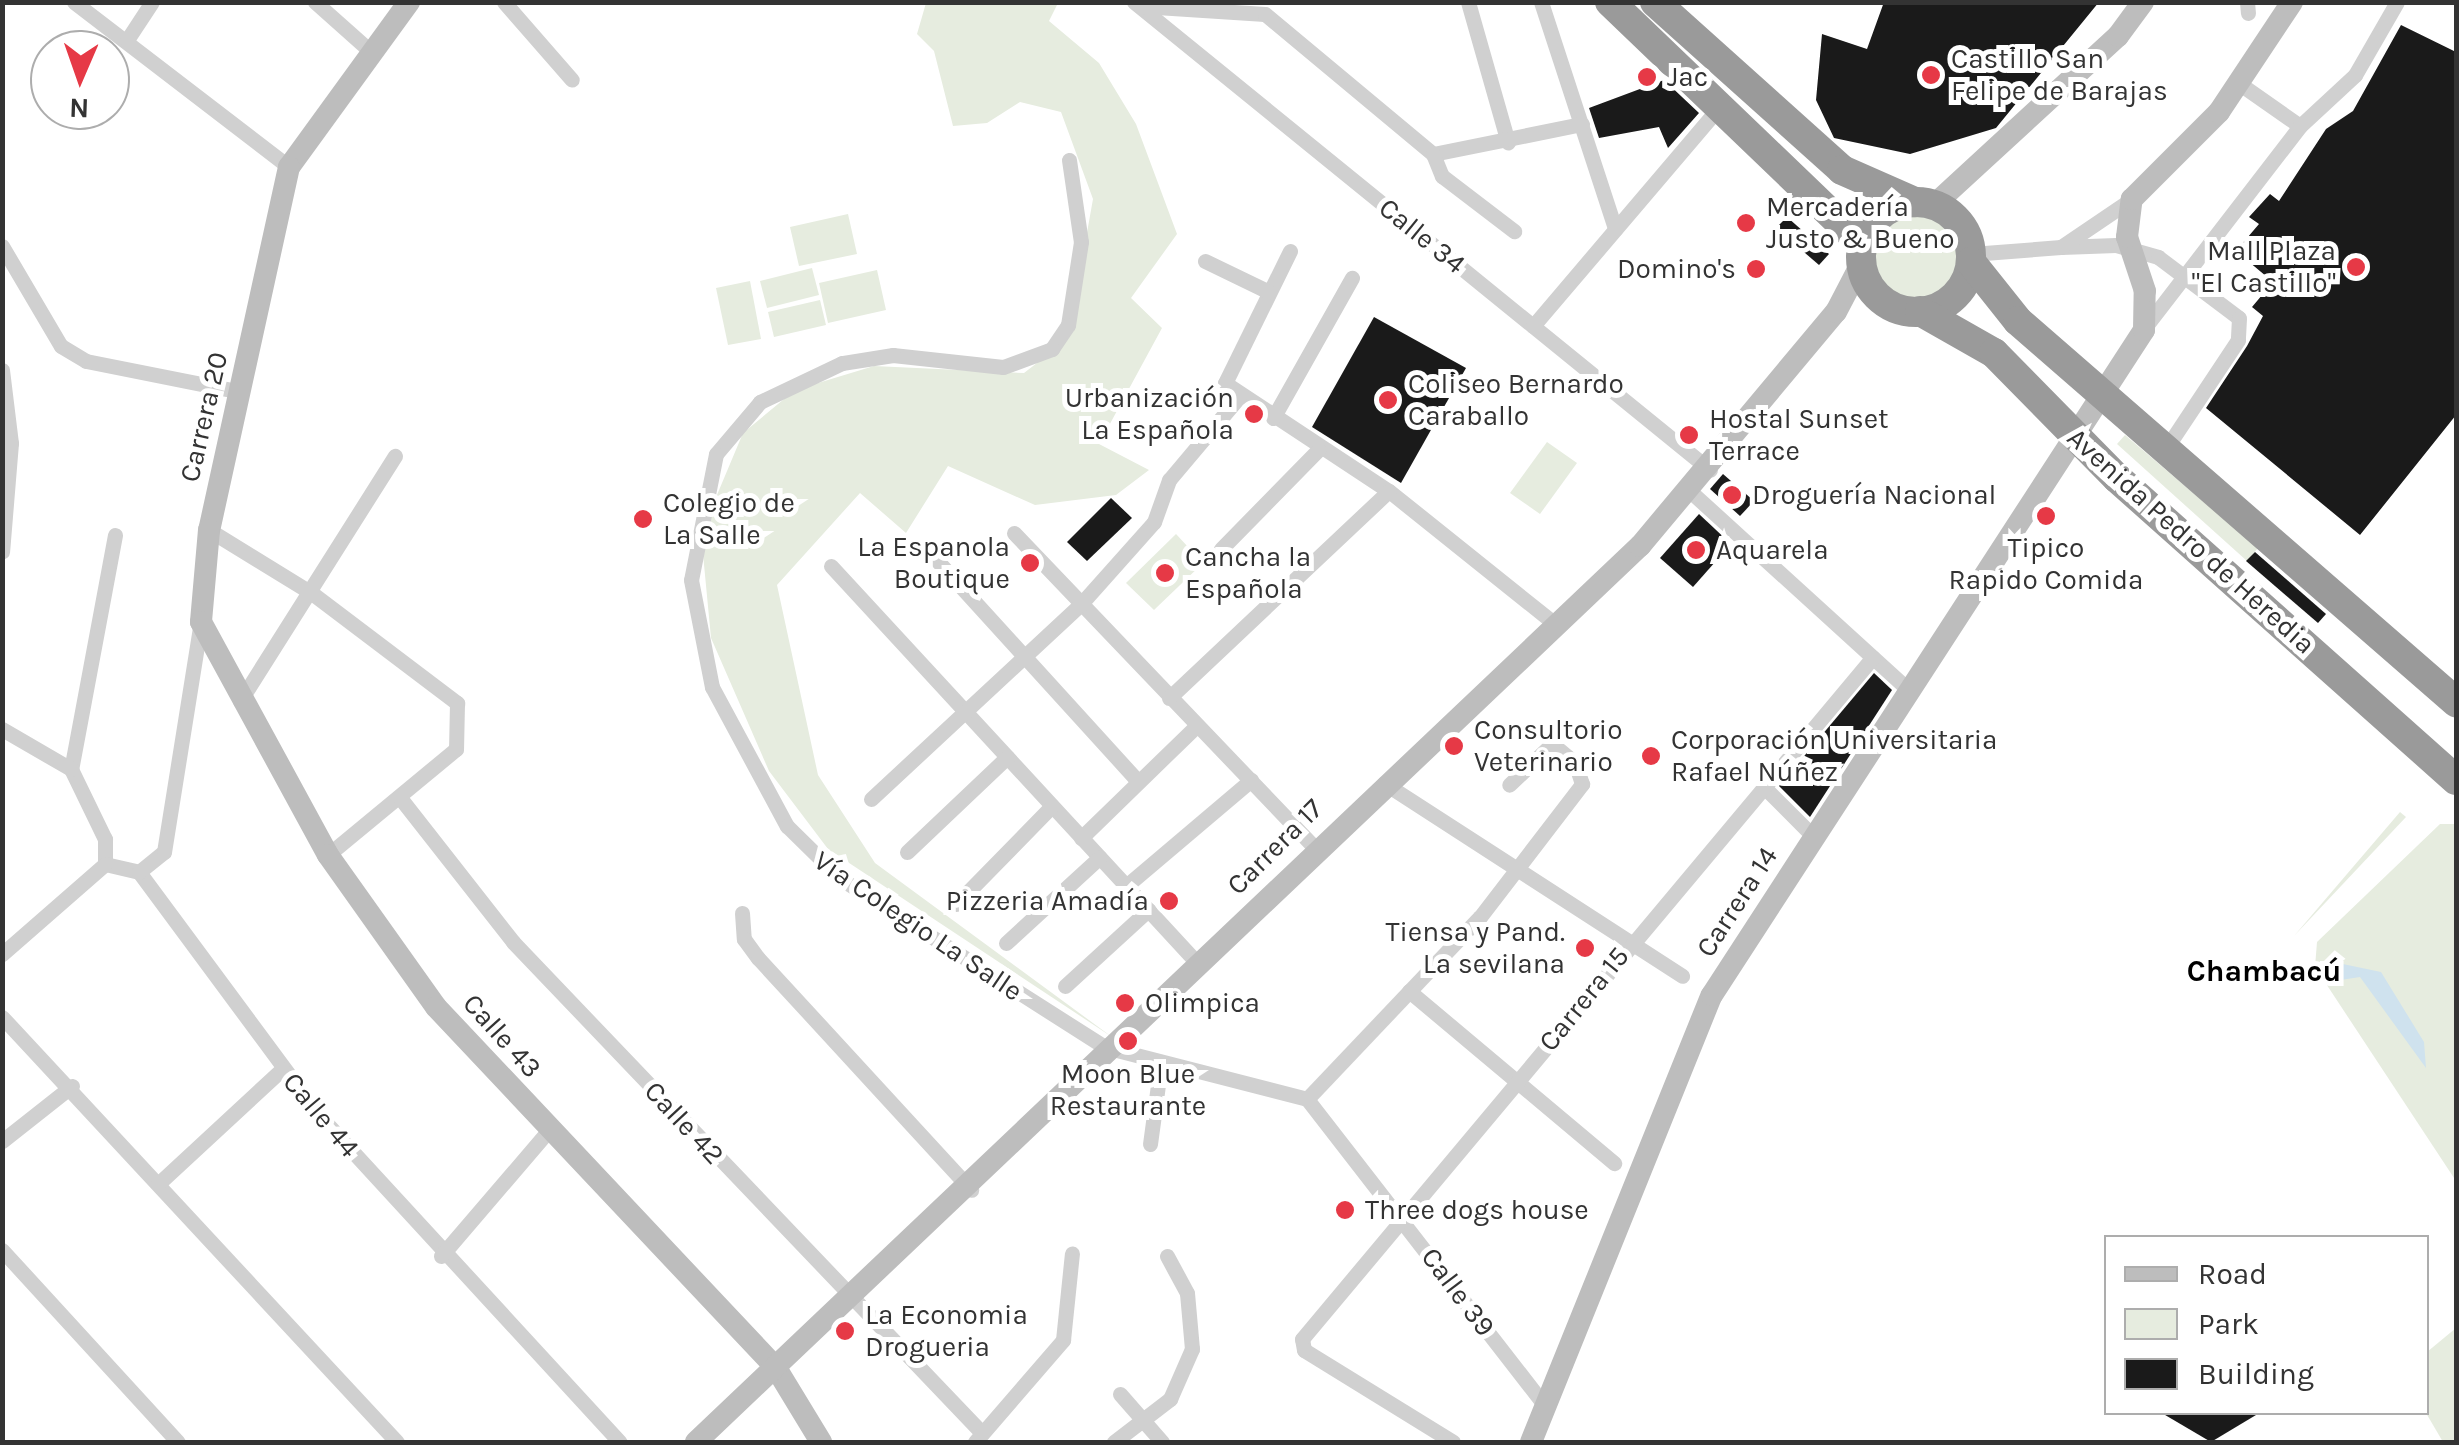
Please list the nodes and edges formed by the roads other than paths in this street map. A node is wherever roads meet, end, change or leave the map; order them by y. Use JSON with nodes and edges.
{"nodes":[{"id":1,"x":74,"y":2,"type":"edge"},
{"id":2,"x":152,"y":2,"type":"edge"},
{"id":3,"x":315,"y":2,"type":"edge"},
{"id":4,"x":408,"y":2,"type":"edge"},
{"id":5,"x":504,"y":2,"type":"edge"},
{"id":6,"x":530,"y":2,"type":"edge"},
{"id":7,"x":1468,"y":2,"type":"edge"},
{"id":8,"x":1541,"y":2,"type":"edge"},
{"id":9,"x":1610,"y":2,"type":"edge"},
{"id":10,"x":1655,"y":2,"type":"edge"},
{"id":11,"x":2143,"y":2,"type":"edge"},
{"id":12,"x":2292,"y":2,"type":"edge"},
{"id":13,"x":2396,"y":2,"type":"edge"},
{"id":14,"x":1138,"y":4,"type":"edge"},
{"id":15,"x":516,"y":16,"type":"junction"},
{"id":16,"x":113,"y":30,"type":"edge"},
{"id":17,"x":130,"y":35,"type":"edge"},
{"id":18,"x":130,"y":42,"type":"edge"},
{"id":19,"x":370,"y":50,"type":"junction"},
{"id":20,"x":572,"y":80,"type":"dead end"},
{"id":21,"x":2240,"y":84,"type":"junction"},
{"id":22,"x":1720,"y":106,"type":"junction"},
{"id":23,"x":1582,"y":124,"type":"junction"},
{"id":24,"x":2300,"y":126,"type":"junction"},
{"id":25,"x":1508,"y":142,"type":"junction"},
{"id":26,"x":1433,"y":154,"type":"junction"},
{"id":27,"x":1069,"y":160,"type":"dead end"},
{"id":28,"x":288,"y":167,"type":"junction"},
{"id":29,"x":2132,"y":199,"type":"junction"},
{"id":30,"x":1924,"y":204,"type":"junction"},
{"id":31,"x":1615,"y":229,"type":"junction"},
{"id":32,"x":1514,"y":230,"type":"dead end"},
{"id":33,"x":2,"y":246,"type":"edge"},
{"id":34,"x":2061,"y":246,"type":"junction"},
{"id":35,"x":2129,"y":248,"type":"junction"},
{"id":36,"x":1290,"y":251,"type":"dead end"},
{"id":37,"x":1862,"y":254,"type":"junction"},
{"id":38,"x":1971,"y":258,"type":"junction"},
{"id":39,"x":1206,"y":261,"type":"dead end"},
{"id":40,"x":2184,"y":273,"type":"junction"},
{"id":41,"x":1352,"y":278,"type":"dead end"},
{"id":42,"x":1269,"y":292,"type":"junction"},
{"id":43,"x":1920,"y":311,"type":"junction"},
{"id":44,"x":1533,"y":326,"type":"junction"},
{"id":45,"x":2144,"y":330,"type":"junction"},
{"id":46,"x":2,"y":370,"type":"edge"},
{"id":47,"x":241,"y":392,"type":"junction"},
{"id":48,"x":2106,"y":392,"type":"junction"},
{"id":49,"x":1239,"y":396,"type":"junction"},
{"id":50,"x":1273,"y":418,"type":"junction"},
{"id":51,"x":2076,"y":438,"type":"junction"},
{"id":52,"x":2167,"y":446,"type":"junction"},
{"id":53,"x":1318,"y":450,"type":"junction"},
{"id":54,"x":396,"y":456,"type":"dead end"},
{"id":55,"x":1710,"y":470,"type":"junction"},
{"id":56,"x":1389,"y":491,"type":"junction"},
{"id":57,"x":1691,"y":492,"type":"junction"},
{"id":58,"x":209,"y":530,"type":"junction"},
{"id":59,"x":1014,"y":533,"type":"dead end"},
{"id":60,"x":116,"y":534,"type":"dead end"},
{"id":61,"x":1221,"y":549,"type":"dead end"},
{"id":62,"x":2,"y":552,"type":"edge"},
{"id":63,"x":933,"y":556,"type":"dead end"},
{"id":64,"x":831,"y":566,"type":"dead end"},
{"id":65,"x":313,"y":594,"type":"junction"},
{"id":66,"x":1080,"y":605,"type":"junction"},
{"id":67,"x":201,"y":622,"type":"junction"},
{"id":68,"x":1554,"y":624,"type":"junction"},
{"id":69,"x":1024,"y":654,"type":"junction"},
{"id":70,"x":1873,"y":657,"type":"junction"},
{"id":71,"x":1911,"y":692,"type":"junction"},
{"id":72,"x":1170,"y":698,"type":"junction"},
{"id":73,"x":240,"y":701,"type":"junction"},
{"id":74,"x":2456,"y":702,"type":"edge"},
{"id":75,"x":965,"y":711,"type":"junction"},
{"id":76,"x":1196,"y":726,"type":"junction"},
{"id":77,"x":2,"y":729,"type":"edge"},
{"id":78,"x":1007,"y":757,"type":"junction"},
{"id":79,"x":71,"y":769,"type":"junction"},
{"id":80,"x":1251,"y":780,"type":"junction"},
{"id":81,"x":2456,"y":780,"type":"edge"},
{"id":82,"x":1138,"y":782,"type":"junction"},
{"id":83,"x":1382,"y":782,"type":"junction"},
{"id":84,"x":1508,"y":786,"type":"dead end"},
{"id":85,"x":1763,"y":786,"type":"junction"},
{"id":86,"x":401,"y":799,"type":"junction"},
{"id":87,"x":870,"y":799,"type":"dead end"},
{"id":88,"x":1052,"y":806,"type":"junction"},
{"id":89,"x":1081,"y":838,"type":"junction"},
{"id":90,"x":1815,"y":838,"type":"junction"},
{"id":91,"x":1315,"y":848,"type":"junction"},
{"id":92,"x":907,"y":852,"type":"dead end"},
{"id":93,"x":328,"y":855,"type":"junction"},
{"id":94,"x":1100,"y":858,"type":"junction"},
{"id":95,"x":105,"y":864,"type":"junction"},
{"id":96,"x":1519,"y":870,"type":"junction"},
{"id":97,"x":138,"y":872,"type":"junction"},
{"id":98,"x":1126,"y":886,"type":"junction"},
{"id":99,"x":956,"y":904,"type":"dead end"},
{"id":100,"x":1148,"y":910,"type":"junction"},
{"id":101,"x":742,"y":913,"type":"dead end"},
{"id":102,"x":1630,"y":942,"type":"junction"},
{"id":103,"x":1006,"y":943,"type":"dead end"},
{"id":104,"x":2,"y":954,"type":"edge"},
{"id":105,"x":1200,"y":966,"type":"junction"},
{"id":106,"x":1682,"y":976,"type":"dead end"},
{"id":107,"x":1065,"y":986,"type":"dead end"},
{"id":108,"x":1408,"y":992,"type":"junction"},
{"id":109,"x":2,"y":1017,"type":"edge"},
{"id":110,"x":1117,"y":1051,"type":"junction"},
{"id":111,"x":1161,"y":1063,"type":"junction"},
{"id":112,"x":282,"y":1068,"type":"junction"},
{"id":113,"x":72,"y":1086,"type":"junction"},
{"id":114,"x":1512,"y":1086,"type":"junction"},
{"id":115,"x":1307,"y":1099,"type":"junction"},
{"id":116,"x":548,"y":1131,"type":"junction"},
{"id":117,"x":2,"y":1141,"type":"edge"},
{"id":118,"x":1150,"y":1144,"type":"dead end"},
{"id":119,"x":1614,"y":1163,"type":"dead end"},
{"id":120,"x":158,"y":1184,"type":"junction"},
{"id":121,"x":971,"y":1190,"type":"junction"},
{"id":122,"x":1400,"y":1216,"type":"junction"},
{"id":123,"x":2,"y":1250,"type":"edge"},
{"id":124,"x":1072,"y":1252,"type":"dead end"},
{"id":125,"x":442,"y":1256,"type":"junction"},
{"id":126,"x":1167,"y":1256,"type":"dead end"},
{"id":127,"x":850,"y":1299,"type":"junction"},
{"id":128,"x":776,"y":1368,"type":"junction"},
{"id":129,"x":1120,"y":1394,"type":"dead end"},
{"id":130,"x":1544,"y":1406,"type":"junction"},
{"id":131,"x":1145,"y":1422,"type":"junction"},
{"id":132,"x":978,"y":1438,"type":"edge"},
{"id":133,"x":178,"y":1442,"type":"edge"},
{"id":134,"x":397,"y":1442,"type":"edge"},
{"id":135,"x":620,"y":1442,"type":"edge"},
{"id":136,"x":696,"y":1442,"type":"edge"},
{"id":137,"x":821,"y":1442,"type":"edge"},
{"id":138,"x":1114,"y":1442,"type":"edge"},
{"id":139,"x":1162,"y":1442,"type":"edge"},
{"id":140,"x":1452,"y":1442,"type":"edge"},
{"id":141,"x":1531,"y":1442,"type":"edge"}],
"edges":[{"from":1,"to":16,"type":"street"},
{"from":2,"to":17,"type":"street"},
{"from":3,"to":19,"type":"street"},
{"from":4,"to":19,"type":"main road","name":"Carrera 20"},
{"from":5,"to":15,"type":"street"},
{"from":6,"to":15,"type":"street"},
{"from":7,"to":25,"type":"street"},
{"from":8,"to":23,"type":"street"},
{"from":9,"to":22,"type":"highway"},
{"from":10,"to":30,"type":"highway"},
{"from":11,"to":30,"type":"main road"},
{"from":12,"to":21,"type":"main road"},
{"from":13,"to":24,"type":"street"},
{"from":14,"to":26,"type":"street"},
{"from":14,"to":44,"type":"street","name":"Calle 34"},
{"from":15,"to":20,"type":"street"},
{"from":18,"to":28,"type":"street"},
{"from":19,"to":28,"type":"main road","name":"Carrera 20"},
{"from":21,"to":24,"type":"street"},
{"from":21,"to":29,"type":"main road"},
{"from":22,"to":31,"type":"street"},
{"from":22,"to":37,"type":"highway"},
{"from":23,"to":25,"type":"street"},
{"from":23,"to":31,"type":"street"},
{"from":24,"to":40,"type":"street"},
{"from":25,"to":26,"type":"street"},
{"from":26,"to":32,"type":"street"},
{"from":27,"to":110,"type":"street","name":"Vía Colegio La Salle"},
{"from":28,"to":47,"type":"main road","name":"Carrera 20"},
{"from":29,"to":34,"type":"street"},
{"from":29,"to":35,"type":"main road"},
{"from":30,"to":37,"type":"highway"},
{"from":30,"to":38,"type":"highway"},
{"from":31,"to":44,"type":"street"},
{"from":33,"to":47,"type":"street"},
{"from":34,"to":35,"type":"street"},
{"from":34,"to":38,"type":"street"},
{"from":35,"to":40,"type":"street"},
{"from":35,"to":45,"type":"main road"},
{"from":36,"to":42,"type":"street"},
{"from":37,"to":43,"type":"highway"},
{"from":37,"to":55,"type":"main road","name":"Carrera 17"},
{"from":38,"to":43,"type":"highway"},
{"from":38,"to":48,"type":"highway","name":"Avenida Pedro de Heredia"},
{"from":39,"to":42,"type":"street"},
{"from":40,"to":45,"type":"street"},
{"from":40,"to":52,"type":"street"},
{"from":41,"to":50,"type":"street"},
{"from":42,"to":49,"type":"street"},
{"from":43,"to":51,"type":"highway","name":"Avenida Pedro de Heredia"},
{"from":44,"to":55,"type":"street","name":"Calle 34"},
{"from":45,"to":48,"type":"main road","name":"Carrera 14"},
{"from":46,"to":62,"type":"street"},
{"from":47,"to":58,"type":"main road","name":"Carrera 20"},
{"from":48,"to":51,"type":"main road","name":"Carrera 14"},
{"from":48,"to":52,"type":"highway","name":"Avenida Pedro de Heredia"},
{"from":49,"to":50,"type":"street"},
{"from":49,"to":66,"type":"street"},
{"from":50,"to":53,"type":"street"},
{"from":51,"to":71,"type":"main road","name":"Carrera 14"},
{"from":51,"to":81,"type":"highway","name":"Avenida Pedro de Heredia"},
{"from":52,"to":74,"type":"highway","name":"Avenida Pedro de Heredia"},
{"from":53,"to":56,"type":"street"},
{"from":53,"to":61,"type":"street"},
{"from":54,"to":65,"type":"street"},
{"from":55,"to":57,"type":"main road","name":"Carrera 17"},
{"from":56,"to":68,"type":"street"},
{"from":56,"to":72,"type":"street"},
{"from":57,"to":68,"type":"main road","name":"Carrera 17"},
{"from":57,"to":70,"type":"street"},
{"from":58,"to":65,"type":"street"},
{"from":58,"to":67,"type":"main road","name":"Carrera 20"},
{"from":59,"to":66,"type":"street"},
{"from":60,"to":79,"type":"street"},
{"from":63,"to":69,"type":"street"},
{"from":64,"to":75,"type":"street"},
{"from":65,"to":73,"type":"street"},
{"from":65,"to":86,"type":"street"},
{"from":66,"to":69,"type":"street"},
{"from":66,"to":72,"type":"street"},
{"from":67,"to":73,"type":"main road","name":"Calle 43"},
{"from":67,"to":97,"type":"street","name":"Carrera 20"},
{"from":68,"to":83,"type":"main road","name":"Carrera 17"},
{"from":69,"to":75,"type":"street"},
{"from":69,"to":82,"type":"street"},
{"from":70,"to":71,"type":"street"},
{"from":70,"to":85,"type":"street","name":"Carrera 15"},
{"from":71,"to":90,"type":"main road","name":"Carrera 14"},
{"from":72,"to":76,"type":"street"},
{"from":73,"to":93,"type":"main road","name":"Calle 43"},
{"from":75,"to":78,"type":"street"},
{"from":75,"to":87,"type":"street"},
{"from":76,"to":80,"type":"street"},
{"from":76,"to":82,"type":"street"},
{"from":77,"to":79,"type":"street"},
{"from":78,"to":88,"type":"street"},
{"from":78,"to":92,"type":"street"},
{"from":79,"to":95,"type":"street"},
{"from":80,"to":91,"type":"street"},
{"from":80,"to":98,"type":"street"},
{"from":82,"to":89,"type":"street"},
{"from":83,"to":91,"type":"main road","name":"Carrera 17"},
{"from":83,"to":96,"type":"street"},
{"from":84,"to":96,"type":"street"},
{"from":85,"to":90,"type":"street"},
{"from":85,"to":102,"type":"street","name":"Carrera 15"},
{"from":86,"to":93,"type":"street"},
{"from":86,"to":127,"type":"street","name":"Calle 42"},
{"from":88,"to":89,"type":"street"},
{"from":88,"to":99,"type":"street"},
{"from":89,"to":94,"type":"street"},
{"from":90,"to":130,"type":"main road","name":"Carrera 14"},
{"from":91,"to":105,"type":"main road","name":"Carrera 17"},
{"from":93,"to":116,"type":"main road","name":"Calle 43"},
{"from":94,"to":98,"type":"street"},
{"from":94,"to":103,"type":"street"},
{"from":95,"to":97,"type":"street"},
{"from":95,"to":104,"type":"street"},
{"from":96,"to":102,"type":"street"},
{"from":96,"to":108,"type":"street"},
{"from":97,"to":112,"type":"street","name":"Calle 44"},
{"from":98,"to":100,"type":"street"},
{"from":100,"to":105,"type":"street"},
{"from":100,"to":107,"type":"street"},
{"from":101,"to":121,"type":"street"},
{"from":102,"to":106,"type":"street"},
{"from":102,"to":114,"type":"street","name":"Carrera 15"},
{"from":105,"to":110,"type":"main road","name":"Carrera 17"},
{"from":108,"to":114,"type":"street"},
{"from":108,"to":115,"type":"street"},
{"from":109,"to":113,"type":"street"},
{"from":110,"to":111,"type":"street"},
{"from":110,"to":121,"type":"main road","name":"Carrera 17"},
{"from":111,"to":115,"type":"street"},
{"from":111,"to":118,"type":"street"},
{"from":112,"to":120,"type":"street"},
{"from":112,"to":125,"type":"street","name":"Calle 44"},
{"from":113,"to":117,"type":"street"},
{"from":113,"to":120,"type":"street"},
{"from":114,"to":119,"type":"street"},
{"from":114,"to":122,"type":"street","name":"Carrera 15"},
{"from":115,"to":122,"type":"street","name":"Calle 39"},
{"from":116,"to":125,"type":"street"},
{"from":116,"to":128,"type":"main road","name":"Calle 43"},
{"from":120,"to":134,"type":"street"},
{"from":121,"to":127,"type":"main road","name":"Carrera 17"},
{"from":122,"to":130,"type":"street","name":"Calle 39"},
{"from":122,"to":140,"type":"street","name":"Carrera 15"},
{"from":123,"to":133,"type":"street"},
{"from":124,"to":132,"type":"street"},
{"from":125,"to":135,"type":"street","name":"Calle 44"},
{"from":126,"to":131,"type":"street"},
{"from":127,"to":128,"type":"main road","name":"Carrera 17"},
{"from":127,"to":132,"type":"street","name":"Calle 42"},
{"from":128,"to":136,"type":"main road","name":"Carrera 17"},
{"from":128,"to":137,"type":"main road","name":"Calle 43"},
{"from":129,"to":131,"type":"street"},
{"from":130,"to":141,"type":"main road","name":"Carrera 14"},
{"from":131,"to":138,"type":"street"},
{"from":131,"to":139,"type":"street"}]}
